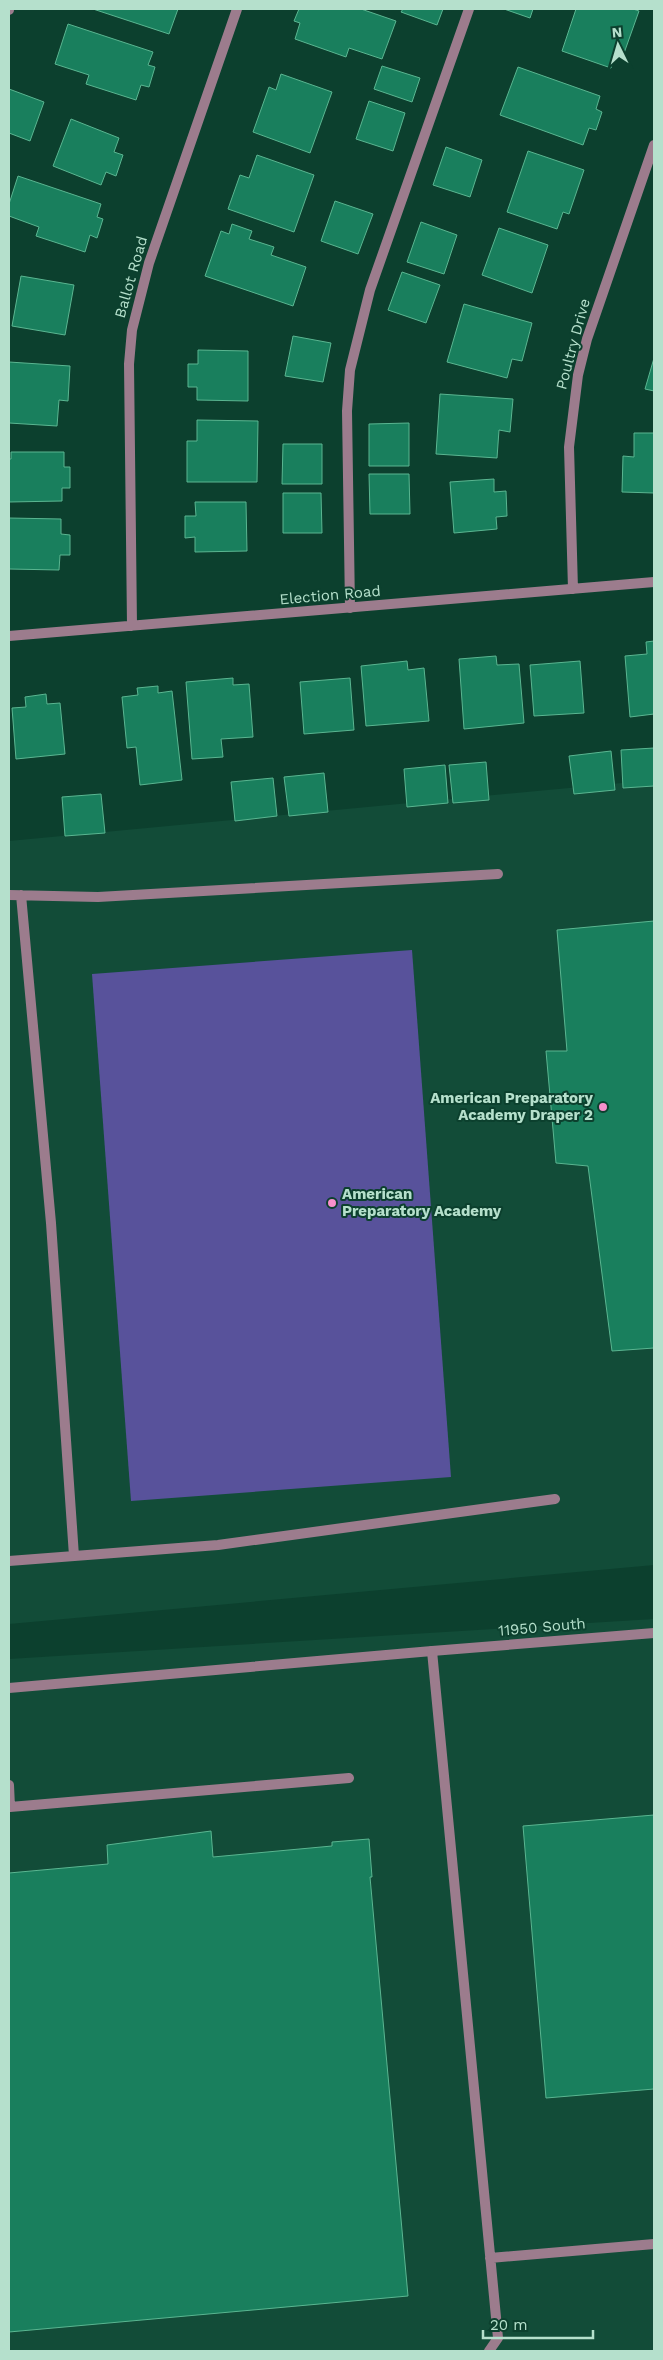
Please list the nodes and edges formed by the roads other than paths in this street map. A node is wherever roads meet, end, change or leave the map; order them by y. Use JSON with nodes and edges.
{"nodes":[{"id":1,"x":237,"y":9,"type":"edge"},
{"id":2,"x":469,"y":9,"type":"edge"},
{"id":3,"x":654,"y":145,"type":"edge"},
{"id":4,"x":654,"y":582,"type":"edge"},
{"id":5,"x":573,"y":589,"type":"junction"},
{"id":6,"x":350,"y":608,"type":"junction"},
{"id":7,"x":132,"y":626,"type":"junction"},
{"id":8,"x":9,"y":636,"type":"edge"},
{"id":9,"x":498,"y":874,"type":"dead end"},
{"id":10,"x":9,"y":895,"type":"edge"},
{"id":11,"x":21,"y":895,"type":"junction"},
{"id":12,"x":555,"y":1499,"type":"dead end"},
{"id":13,"x":74,"y":1556,"type":"junction"},
{"id":14,"x":9,"y":1561,"type":"edge"},
{"id":15,"x":654,"y":1633,"type":"edge"},
{"id":16,"x":432,"y":1651,"type":"junction"},
{"id":17,"x":9,"y":1688,"type":"edge"},
{"id":18,"x":349,"y":1778,"type":"dead end"},
{"id":19,"x":9,"y":1785,"type":"edge"},
{"id":20,"x":10,"y":1807,"type":"edge"},
{"id":21,"x":654,"y":2244,"type":"edge"},
{"id":22,"x":490,"y":2258,"type":"junction"},
{"id":23,"x":489,"y":2351,"type":"edge"}],
"edges":[{"from":1,"to":7,"type":"street","name":"Ballot Road"},
{"from":2,"to":6,"type":"street"},
{"from":3,"to":5,"type":"street","name":"Poultry Drive"},
{"from":4,"to":5,"type":"street","name":"Election Road"},
{"from":5,"to":6,"type":"street","name":"Election Road"},
{"from":6,"to":7,"type":"street","name":"Election Road"},
{"from":7,"to":8,"type":"street","name":"Election Road"},
{"from":9,"to":11,"type":"street"},
{"from":10,"to":11,"type":"street"},
{"from":11,"to":13,"type":"street"},
{"from":12,"to":13,"type":"street"},
{"from":13,"to":14,"type":"street"},
{"from":15,"to":16,"type":"street","name":"11950 South"},
{"from":16,"to":17,"type":"street","name":"11950 South"},
{"from":16,"to":22,"type":"street"},
{"from":18,"to":20,"type":"street"},
{"from":19,"to":20,"type":"street"},
{"from":21,"to":22,"type":"street"},
{"from":22,"to":23,"type":"street"}]}
